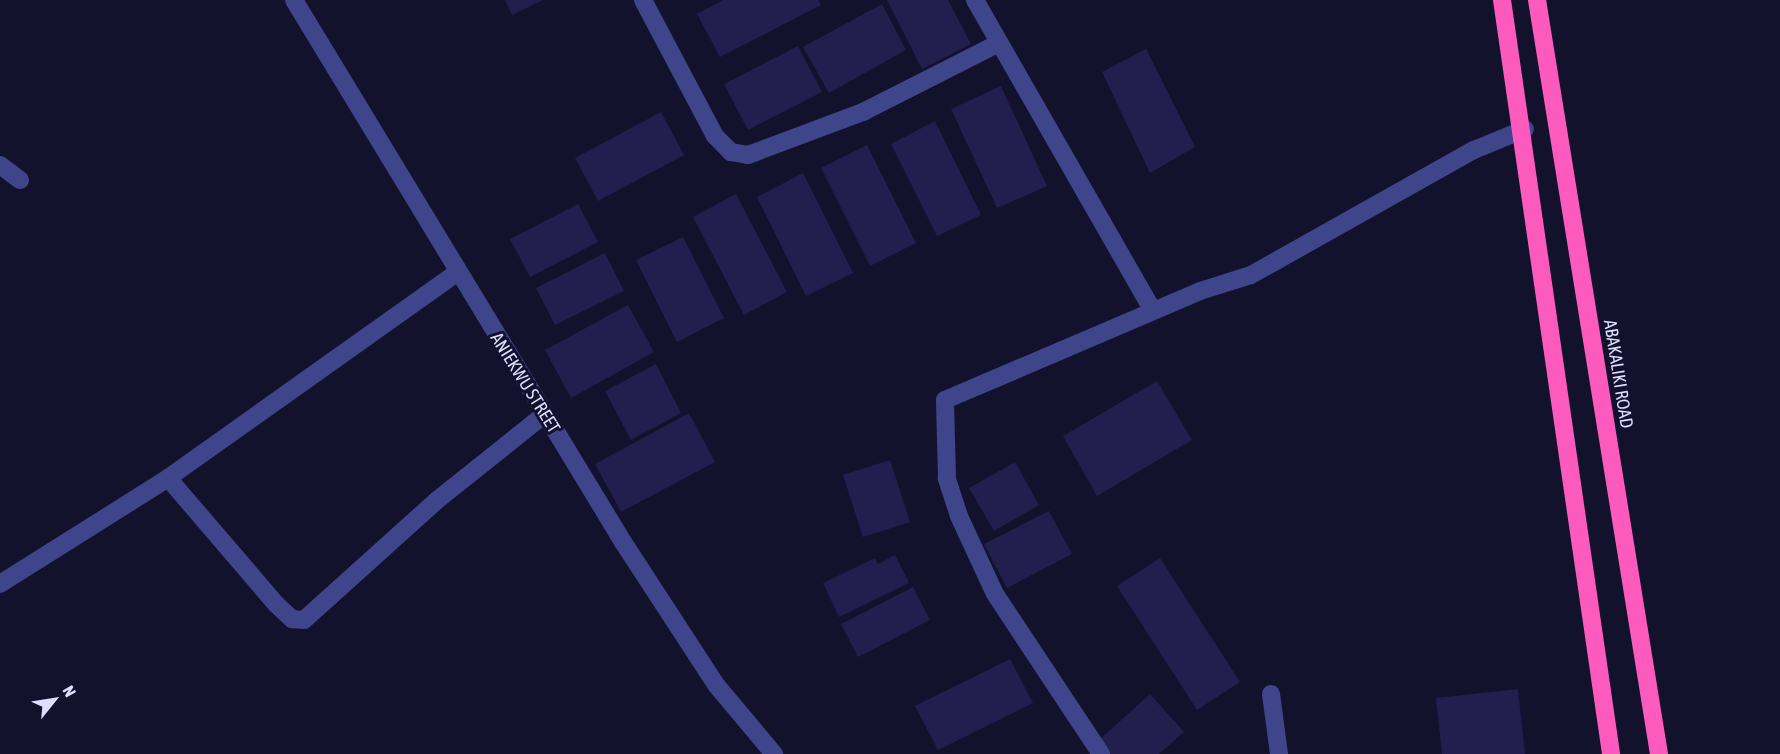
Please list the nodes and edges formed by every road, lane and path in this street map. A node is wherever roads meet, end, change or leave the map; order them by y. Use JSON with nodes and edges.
{"nodes":[{"id":1,"x":294,"y":0,"type":"edge"},
{"id":2,"x":643,"y":0,"type":"edge"},
{"id":3,"x":975,"y":0,"type":"edge"},
{"id":4,"x":1502,"y":0,"type":"edge"},
{"id":5,"x":1537,"y":0,"type":"edge"},
{"id":6,"x":999,"y":43,"type":"junction"},
{"id":7,"x":1525,"y":129,"type":"junction"},
{"id":8,"x":0,"y":165,"type":"edge"},
{"id":9,"x":20,"y":180,"type":"dead end"},
{"id":10,"x":455,"y":274,"type":"junction"},
{"id":11,"x":1153,"y":311,"type":"junction"},
{"id":12,"x":545,"y":414,"type":"junction"},
{"id":13,"x":168,"y":478,"type":"junction"},
{"id":14,"x":0,"y":584,"type":"edge"},
{"id":15,"x":1271,"y":694,"type":"dead end"},
{"id":16,"x":774,"y":754,"type":"edge"},
{"id":17,"x":1101,"y":754,"type":"edge"},
{"id":18,"x":1279,"y":754,"type":"edge"},
{"id":19,"x":1611,"y":754,"type":"edge"},
{"id":20,"x":1659,"y":754,"type":"edge"}],
"edges":[{"from":1,"to":10,"type":"street","name":"ANIEKWU STREET"},
{"from":2,"to":6,"type":"street"},
{"from":3,"to":6,"type":"street"},
{"from":4,"to":7,"type":"highway"},
{"from":5,"to":20,"type":"highway","name":"ABAKALIKI ROAD"},
{"from":6,"to":11,"type":"street"},
{"from":7,"to":11,"type":"street"},
{"from":7,"to":19,"type":"highway"},
{"from":8,"to":9,"type":"street"},
{"from":10,"to":12,"type":"street","name":"ANIEKWU STREET"},
{"from":10,"to":13,"type":"street"},
{"from":11,"to":17,"type":"street"},
{"from":12,"to":13,"type":"street"},
{"from":12,"to":16,"type":"street","name":"ANIEKWU STREET"},
{"from":13,"to":14,"type":"street"},
{"from":15,"to":18,"type":"street"}]}
